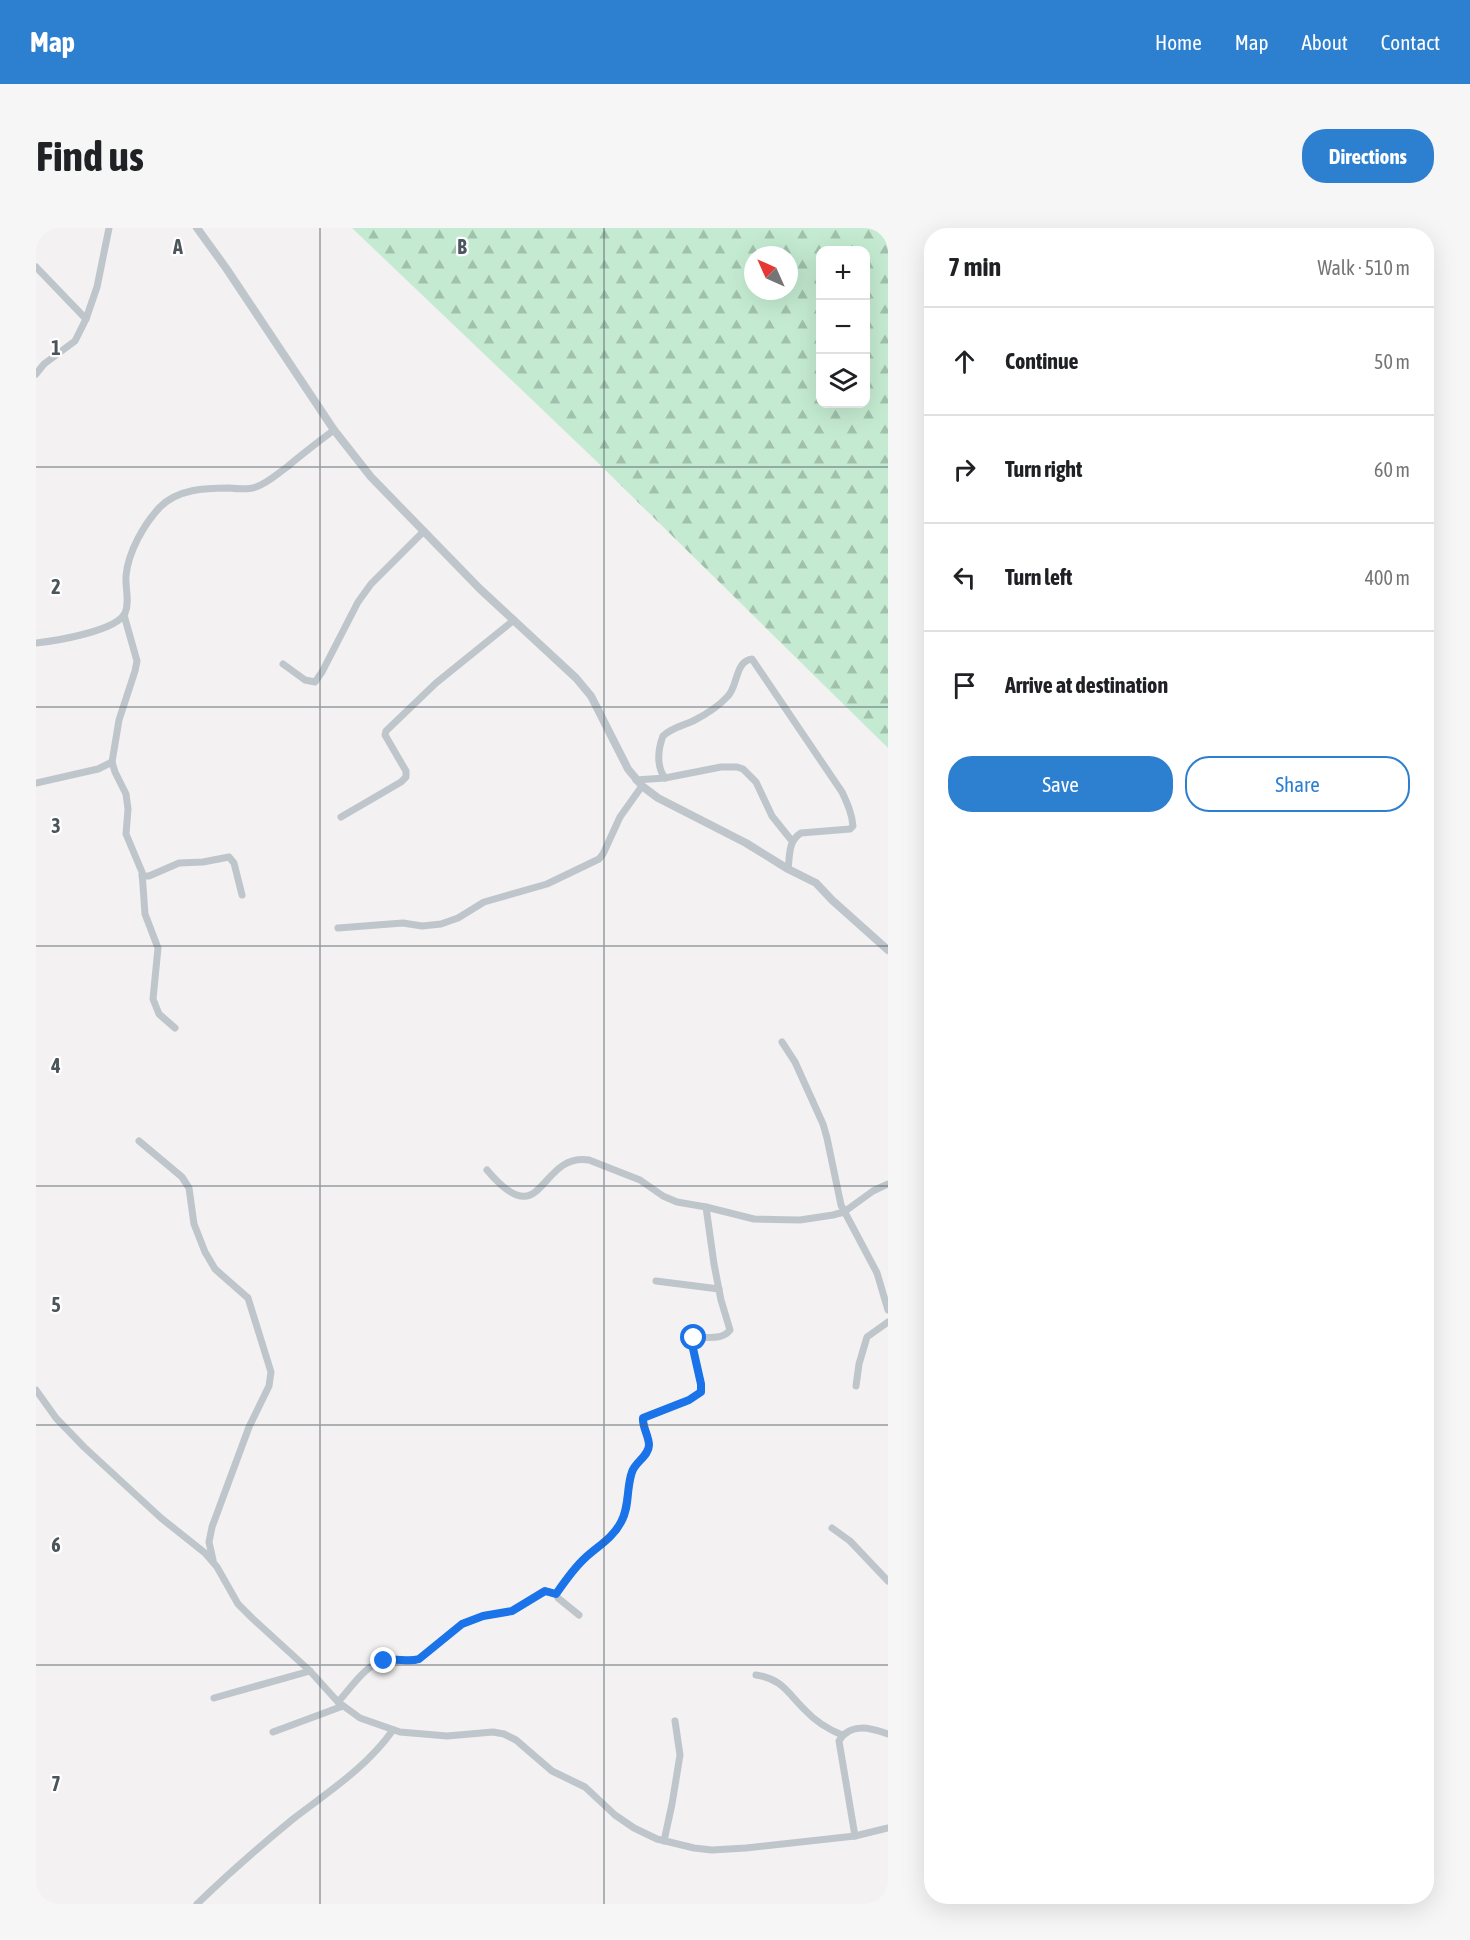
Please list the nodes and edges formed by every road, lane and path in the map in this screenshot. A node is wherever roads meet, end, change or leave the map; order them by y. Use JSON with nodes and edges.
{"nodes":[{"id":1,"x":109,"y":228,"type":"edge"},
{"id":2,"x":197,"y":228,"type":"edge"},
{"id":3,"x":36,"y":267,"type":"edge"},
{"id":4,"x":86,"y":318,"type":"junction"},
{"id":5,"x":36,"y":374,"type":"edge"},
{"id":6,"x":334,"y":430,"type":"junction"},
{"id":7,"x":424,"y":531,"type":"junction"},
{"id":8,"x":124,"y":615,"type":"junction"},
{"id":9,"x":514,"y":620,"type":"junction"},
{"id":10,"x":36,"y":643,"type":"edge"},
{"id":11,"x":283,"y":664,"type":"dead end"},
{"id":12,"x":112,"y":762,"type":"junction"},
{"id":13,"x":665,"y":778,"type":"junction"},
{"id":14,"x":36,"y":783,"type":"edge"},
{"id":15,"x":639,"y":783,"type":"junction"},
{"id":16,"x":341,"y":817,"type":"dead end"},
{"id":17,"x":792,"y":841,"type":"junction"},
{"id":18,"x":788,"y":868,"type":"junction"},
{"id":19,"x":142,"y":876,"type":"junction"},
{"id":20,"x":242,"y":895,"type":"dead end"},
{"id":21,"x":338,"y":927,"type":"dead end"},
{"id":22,"x":888,"y":950,"type":"edge"},
{"id":23,"x":175,"y":1028,"type":"dead end"},
{"id":24,"x":782,"y":1042,"type":"dead end"},
{"id":25,"x":139,"y":1141,"type":"dead end"},
{"id":26,"x":487,"y":1170,"type":"dead end"},
{"id":27,"x":888,"y":1184,"type":"edge"},
{"id":28,"x":706,"y":1207,"type":"junction"},
{"id":29,"x":844,"y":1212,"type":"junction"},
{"id":30,"x":656,"y":1281,"type":"dead end"},
{"id":31,"x":719,"y":1289,"type":"junction"},
{"id":32,"x":888,"y":1310,"type":"edge"},
{"id":33,"x":888,"y":1322,"type":"edge"},
{"id":34,"x":856,"y":1386,"type":"dead end"},
{"id":35,"x":36,"y":1390,"type":"edge"},
{"id":36,"x":832,"y":1528,"type":"dead end"},
{"id":37,"x":217,"y":1567,"type":"junction"},
{"id":38,"x":888,"y":1581,"type":"edge"},
{"id":39,"x":556,"y":1594,"type":"junction"},
{"id":40,"x":579,"y":1615,"type":"dead end"},
{"id":41,"x":310,"y":1671,"type":"junction"},
{"id":42,"x":756,"y":1675,"type":"dead end"},
{"id":43,"x":214,"y":1698,"type":"dead end"},
{"id":44,"x":341,"y":1704,"type":"junction"},
{"id":45,"x":675,"y":1721,"type":"dead end"},
{"id":46,"x":393,"y":1730,"type":"junction"},
{"id":47,"x":273,"y":1732,"type":"dead end"},
{"id":48,"x":888,"y":1734,"type":"edge"},
{"id":49,"x":842,"y":1735,"type":"junction"},
{"id":50,"x":888,"y":1828,"type":"edge"},
{"id":51,"x":855,"y":1836,"type":"junction"},
{"id":52,"x":664,"y":1841,"type":"junction"},
{"id":53,"x":197,"y":1904,"type":"edge"}],
"edges":[{"from":1,"to":4,"type":"street"},
{"from":2,"to":6,"type":"street"},
{"from":3,"to":4,"type":"street"},
{"from":4,"to":5,"type":"street"},
{"from":6,"to":7,"type":"street"},
{"from":6,"to":8,"type":"street"},
{"from":7,"to":9,"type":"street"},
{"from":7,"to":11,"type":"street"},
{"from":8,"to":10,"type":"street"},
{"from":8,"to":12,"type":"street"},
{"from":9,"to":15,"type":"street"},
{"from":9,"to":16,"type":"street"},
{"from":12,"to":14,"type":"street"},
{"from":12,"to":19,"type":"street"},
{"from":13,"to":15,"type":"street"},
{"from":13,"to":17,"type":"street"},
{"from":13,"to":17,"type":"street"},
{"from":15,"to":18,"type":"street"},
{"from":15,"to":21,"type":"street"},
{"from":17,"to":18,"type":"street"},
{"from":18,"to":22,"type":"street"},
{"from":19,"to":20,"type":"street"},
{"from":19,"to":23,"type":"street"},
{"from":24,"to":29,"type":"street"},
{"from":25,"to":37,"type":"street"},
{"from":26,"to":28,"type":"street"},
{"from":27,"to":29,"type":"street"},
{"from":28,"to":29,"type":"street"},
{"from":28,"to":31,"type":"street"},
{"from":29,"to":32,"type":"street"},
{"from":30,"to":31,"type":"street"},
{"from":31,"to":39,"type":"street"},
{"from":33,"to":34,"type":"street"},
{"from":35,"to":37,"type":"street"},
{"from":36,"to":38,"type":"street"},
{"from":37,"to":41,"type":"street"},
{"from":39,"to":40,"type":"street"},
{"from":39,"to":44,"type":"street"},
{"from":41,"to":43,"type":"street"},
{"from":41,"to":44,"type":"street"},
{"from":42,"to":49,"type":"street"},
{"from":44,"to":46,"type":"street"},
{"from":44,"to":47,"type":"street"},
{"from":45,"to":52,"type":"street"},
{"from":46,"to":52,"type":"street"},
{"from":46,"to":53,"type":"street"},
{"from":48,"to":49,"type":"street"},
{"from":49,"to":51,"type":"street"},
{"from":50,"to":51,"type":"street"},
{"from":51,"to":52,"type":"street"}]}
